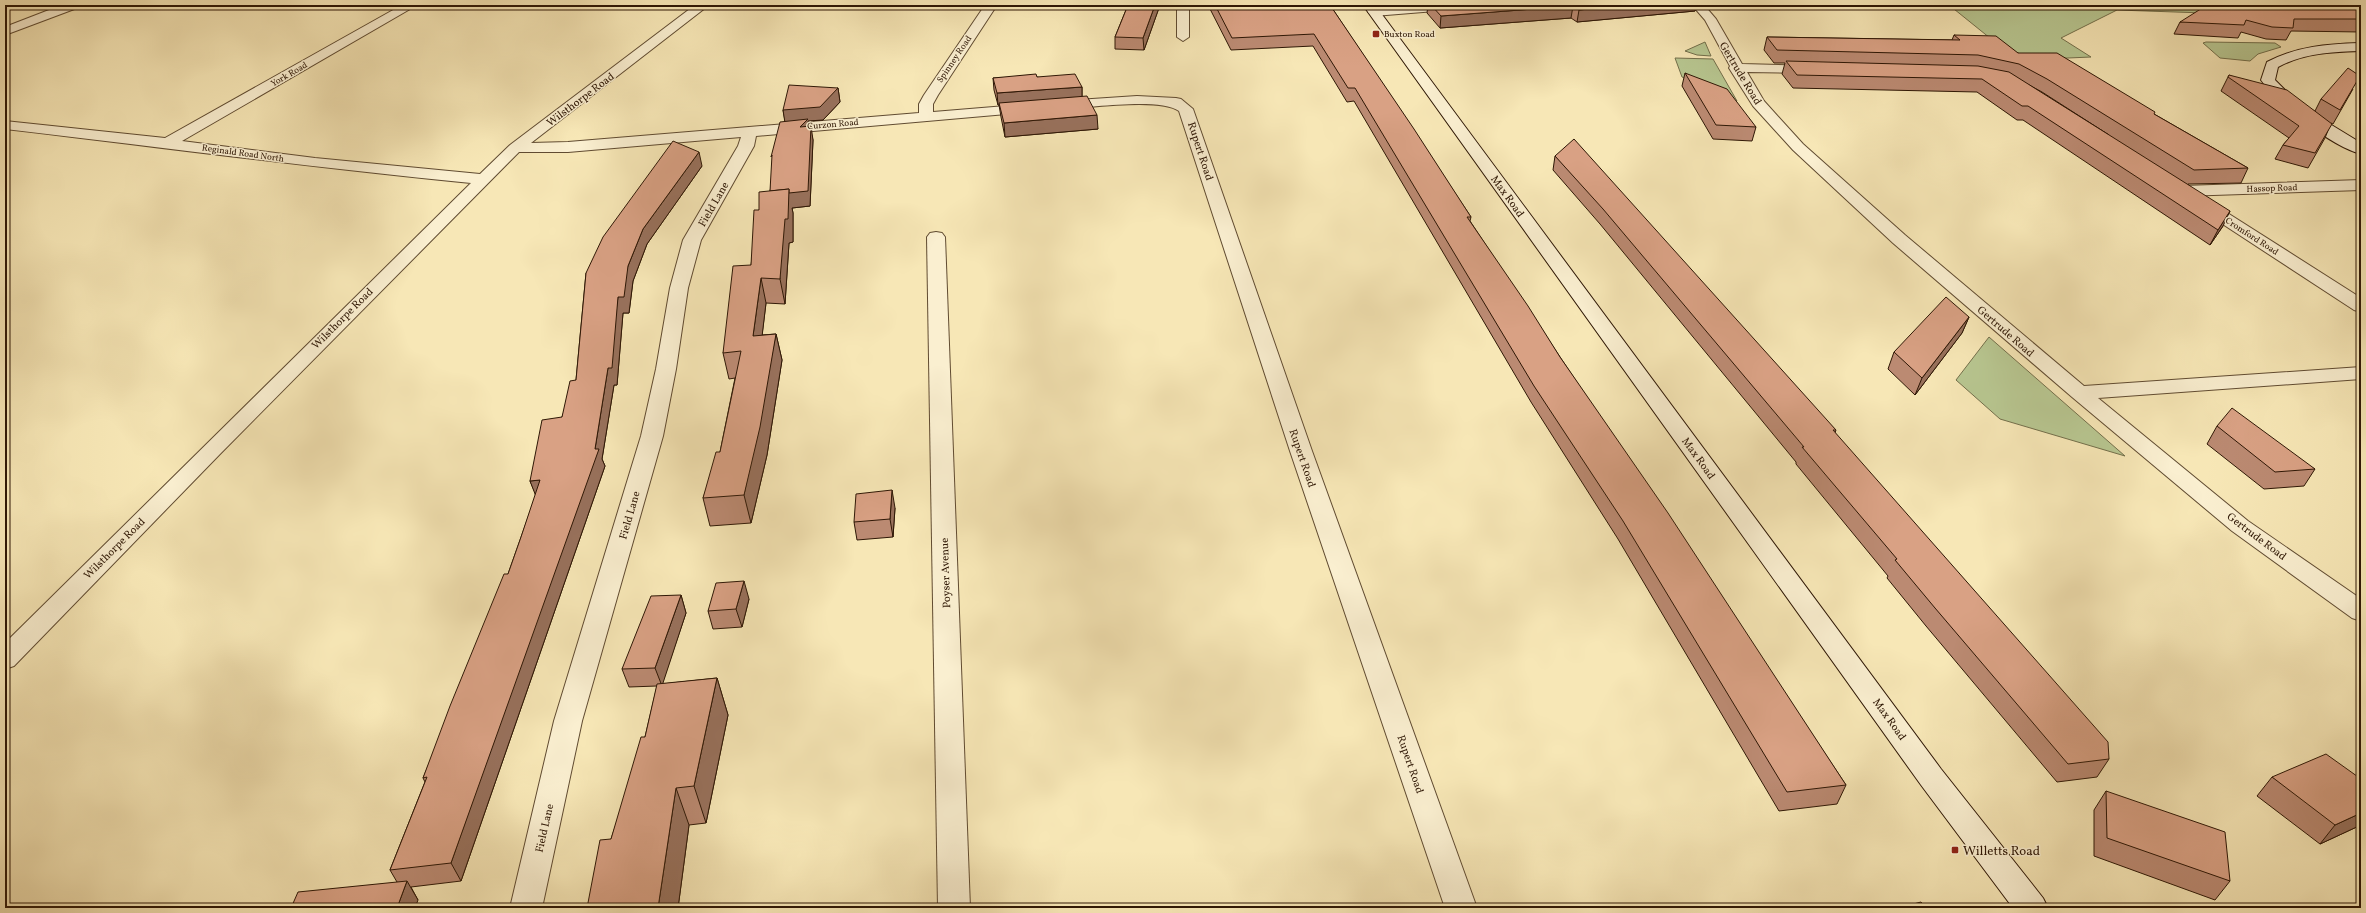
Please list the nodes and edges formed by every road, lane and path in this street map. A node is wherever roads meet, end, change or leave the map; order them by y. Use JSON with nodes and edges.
{"nodes":[{"id":1,"x":73,"y":5,"type":"edge"},
{"id":2,"x":411,"y":5,"type":"edge"},
{"id":3,"x":703,"y":5,"type":"edge"},
{"id":4,"x":991,"y":5,"type":"edge"},
{"id":5,"x":1183,"y":5,"type":"edge"},
{"id":6,"x":1460,"y":5,"type":"edge"},
{"id":7,"x":1698,"y":5,"type":"edge"},
{"id":8,"x":1371,"y":8,"type":"edge"},
{"id":9,"x":5,"y":31,"type":"edge"},
{"id":10,"x":1183,"y":36,"type":"dead end"},
{"id":11,"x":2361,"y":47,"type":"edge"},
{"id":12,"x":1736,"y":68,"type":"junction"},
{"id":13,"x":1829,"y":69,"type":"edge"},
{"id":14,"x":1080,"y":104,"type":"joint"},
{"id":15,"x":926,"y":116,"type":"junction"},
{"id":16,"x":5,"y":125,"type":"edge"},
{"id":17,"x":750,"y":131,"type":"junction"},
{"id":18,"x":167,"y":143,"type":"junction"},
{"id":19,"x":515,"y":148,"type":"junction"},
{"id":20,"x":2361,"y":149,"type":"edge"},
{"id":21,"x":482,"y":179,"type":"junction"},
{"id":22,"x":2361,"y":185,"type":"edge"},
{"id":23,"x":2176,"y":187,"type":"joint"},
{"id":24,"x":936,"y":237,"type":"dead end"},
{"id":25,"x":2361,"y":306,"type":"edge"},
{"id":26,"x":2361,"y":373,"type":"edge"},
{"id":27,"x":2080,"y":393,"type":"junction"},
{"id":28,"x":2361,"y":612,"type":"edge"},
{"id":29,"x":5,"y":659,"type":"edge"},
{"id":30,"x":526,"y":908,"type":"edge"},
{"id":31,"x":954,"y":908,"type":"edge"},
{"id":32,"x":1461,"y":908,"type":"edge"},
{"id":33,"x":2032,"y":908,"type":"edge"}],
"edges":[{"from":1,"to":9,"type":"street"},
{"from":2,"to":18,"type":"street","name":"York Road"},
{"from":3,"to":19,"type":"street","name":"Wilsthorpe Road"},
{"from":4,"to":15,"type":"street","name":"Spinney Road"},
{"from":5,"to":10,"type":"street"},
{"from":6,"to":8,"type":"street"},
{"from":7,"to":12,"type":"street","name":"Gertrude Road"},
{"from":8,"to":33,"type":"street","name":"Max Road"},
{"from":11,"to":20,"type":"street"},
{"from":12,"to":13,"type":"street"},
{"from":12,"to":27,"type":"street","name":"Gertrude Road"},
{"from":14,"to":15,"type":"street","name":"Curzon Road"},
{"from":14,"to":32,"type":"street","name":"Rupert Road"},
{"from":15,"to":17,"type":"street","name":"Curzon Road"},
{"from":16,"to":18,"type":"street","name":"Reginald Road North"},
{"from":17,"to":19,"type":"street","name":"Curzon Road"},
{"from":17,"to":30,"type":"street","name":"Field Lane"},
{"from":18,"to":21,"type":"street","name":"Reginald Road North"},
{"from":19,"to":21,"type":"street","name":"Wilsthorpe Road"},
{"from":21,"to":29,"type":"street","name":"Wilsthorpe Road"},
{"from":22,"to":23,"type":"street","name":"Hassop Road"},
{"from":23,"to":25,"type":"street","name":"Cromford Road"},
{"from":24,"to":31,"type":"street","name":"Poyser Avenue"},
{"from":26,"to":27,"type":"street"},
{"from":27,"to":28,"type":"street","name":"Gertrude Road"}]}
